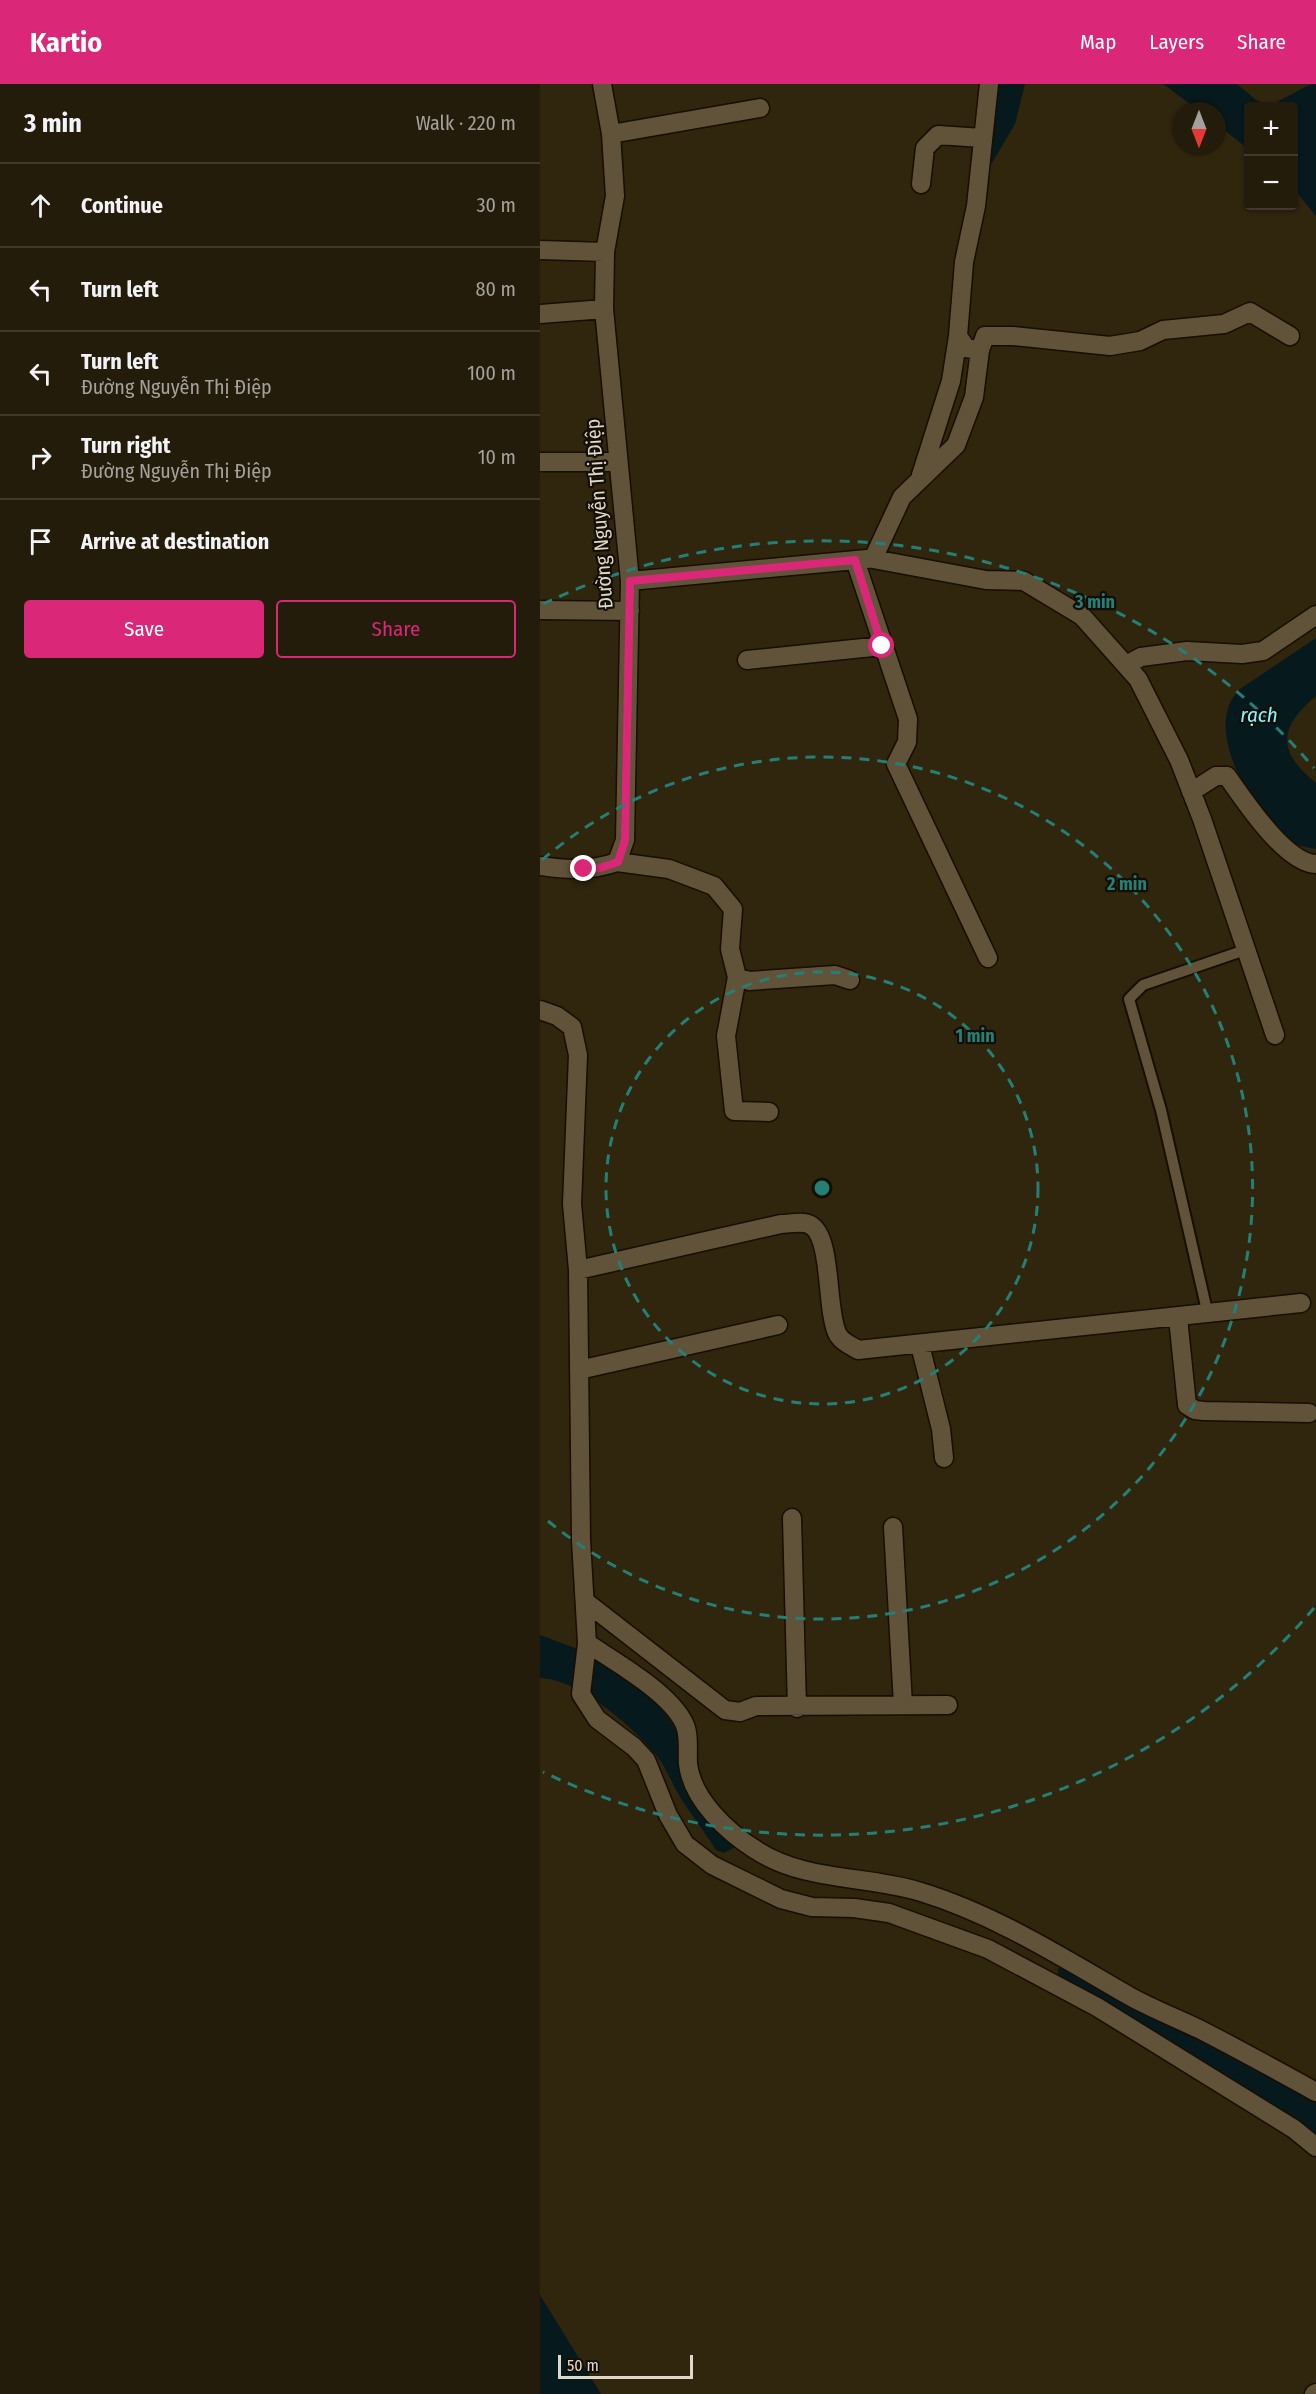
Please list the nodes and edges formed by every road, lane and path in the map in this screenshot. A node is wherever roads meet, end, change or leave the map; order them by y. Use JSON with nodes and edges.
{"nodes":[{"id":1,"x":602,"y":84,"type":"edge"},
{"id":2,"x":989,"y":84,"type":"edge"},
{"id":3,"x":760,"y":108,"type":"dead end"},
{"id":4,"x":611,"y":134,"type":"junction"},
{"id":5,"x":982,"y":138,"type":"junction"},
{"id":6,"x":921,"y":184,"type":"dead end"},
{"id":7,"x":540,"y":250,"type":"edge"},
{"id":8,"x":605,"y":252,"type":"junction"},
{"id":9,"x":604,"y":309,"type":"junction"},
{"id":10,"x":540,"y":314,"type":"edge"},
{"id":11,"x":958,"y":336,"type":"junction"},
{"id":12,"x":1290,"y":336,"type":"dead end"},
{"id":13,"x":980,"y":350,"type":"junction"},
{"id":14,"x":540,"y":462,"type":"edge"},
{"id":15,"x":618,"y":462,"type":"junction"},
{"id":16,"x":918,"y":481,"type":"junction"},
{"id":17,"x":873,"y":559,"type":"junction"},
{"id":18,"x":855,"y":560,"type":"junction"},
{"id":19,"x":630,"y":581,"type":"junction"},
{"id":20,"x":540,"y":610,"type":"edge"},
{"id":21,"x":630,"y":610,"type":"junction"},
{"id":22,"x":1316,"y":615,"type":"edge"},
{"id":23,"x":882,"y":646,"type":"junction"},
{"id":24,"x":747,"y":660,"type":"dead end"},
{"id":25,"x":1126,"y":665,"type":"junction"},
{"id":26,"x":1191,"y":792,"type":"junction"},
{"id":27,"x":618,"y":862,"type":"junction"},
{"id":28,"x":1316,"y":864,"type":"edge"},
{"id":29,"x":540,"y":866,"type":"edge"},
{"id":30,"x":1248,"y":949,"type":"junction"},
{"id":31,"x":988,"y":958,"type":"dead end"},
{"id":32,"x":737,"y":977,"type":"junction"},
{"id":33,"x":850,"y":980,"type":"dead end"},
{"id":34,"x":540,"y":1010,"type":"edge"},
{"id":35,"x":1275,"y":1035,"type":"dead end"},
{"id":36,"x":769,"y":1112,"type":"dead end"},
{"id":37,"x":578,"y":1270,"type":"junction"},
{"id":38,"x":1301,"y":1303,"type":"dead end"},
{"id":39,"x":1208,"y":1315,"type":"junction"},
{"id":40,"x":1178,"y":1318,"type":"junction"},
{"id":41,"x":778,"y":1325,"type":"dead end"},
{"id":42,"x":920,"y":1345,"type":"junction"},
{"id":43,"x":579,"y":1370,"type":"junction"},
{"id":44,"x":1309,"y":1413,"type":"dead end"},
{"id":45,"x":944,"y":1458,"type":"dead end"},
{"id":46,"x":792,"y":1518,"type":"dead end"},
{"id":47,"x":893,"y":1527,"type":"dead end"},
{"id":48,"x":586,"y":1602,"type":"junction"},
{"id":49,"x":587,"y":1646,"type":"junction"},
{"id":50,"x":903,"y":1705,"type":"junction"},
{"id":51,"x":948,"y":1705,"type":"dead end"},
{"id":52,"x":797,"y":1708,"type":"junction"},
{"id":53,"x":1316,"y":2092,"type":"edge"},
{"id":54,"x":1316,"y":2147,"type":"edge"}],
"edges":[{"from":1,"to":4,"type":"street","name":"Đường Nguyễn Thị Điệp"},
{"from":2,"to":5,"type":"street"},
{"from":3,"to":4,"type":"street"},
{"from":4,"to":8,"type":"street","name":"Đường Nguyễn Thị Điệp"},
{"from":5,"to":6,"type":"street"},
{"from":5,"to":11,"type":"street"},
{"from":7,"to":8,"type":"street"},
{"from":8,"to":9,"type":"street","name":"Đường Nguyễn Thị Điệp"},
{"from":9,"to":10,"type":"street"},
{"from":9,"to":15,"type":"street","name":"Đường Nguyễn Thị Điệp"},
{"from":11,"to":13,"type":"street"},
{"from":11,"to":16,"type":"street"},
{"from":12,"to":13,"type":"street"},
{"from":13,"to":16,"type":"street"},
{"from":14,"to":15,"type":"street"},
{"from":15,"to":19,"type":"street","name":"Đường Nguyễn Thị Điệp"},
{"from":16,"to":17,"type":"street"},
{"from":17,"to":18,"type":"street"},
{"from":17,"to":25,"type":"street"},
{"from":18,"to":19,"type":"street"},
{"from":18,"to":23,"type":"street"},
{"from":19,"to":21,"type":"street","name":"Đường Nguyễn Thị Điệp"},
{"from":20,"to":21,"type":"street"},
{"from":21,"to":27,"type":"street","name":"Đường Nguyễn Thị Điệp"},
{"from":22,"to":25,"type":"street"},
{"from":23,"to":24,"type":"street"},
{"from":23,"to":31,"type":"street"},
{"from":25,"to":26,"type":"street"},
{"from":26,"to":28,"type":"street"},
{"from":26,"to":30,"type":"street"},
{"from":27,"to":29,"type":"street"},
{"from":27,"to":32,"type":"street"},
{"from":30,"to":35,"type":"street"},
{"from":30,"to":39,"type":"lane"},
{"from":32,"to":33,"type":"street"},
{"from":32,"to":36,"type":"street"},
{"from":34,"to":37,"type":"street"},
{"from":37,"to":42,"type":"street"},
{"from":37,"to":43,"type":"street"},
{"from":38,"to":39,"type":"street"},
{"from":39,"to":40,"type":"street"},
{"from":40,"to":42,"type":"street"},
{"from":40,"to":44,"type":"street"},
{"from":41,"to":43,"type":"street"},
{"from":42,"to":45,"type":"street"},
{"from":43,"to":48,"type":"street"},
{"from":46,"to":52,"type":"street"},
{"from":47,"to":50,"type":"street"},
{"from":48,"to":49,"type":"street"},
{"from":48,"to":52,"type":"street"},
{"from":49,"to":53,"type":"street"},
{"from":49,"to":54,"type":"street"},
{"from":50,"to":51,"type":"street"},
{"from":50,"to":52,"type":"street"}]}
